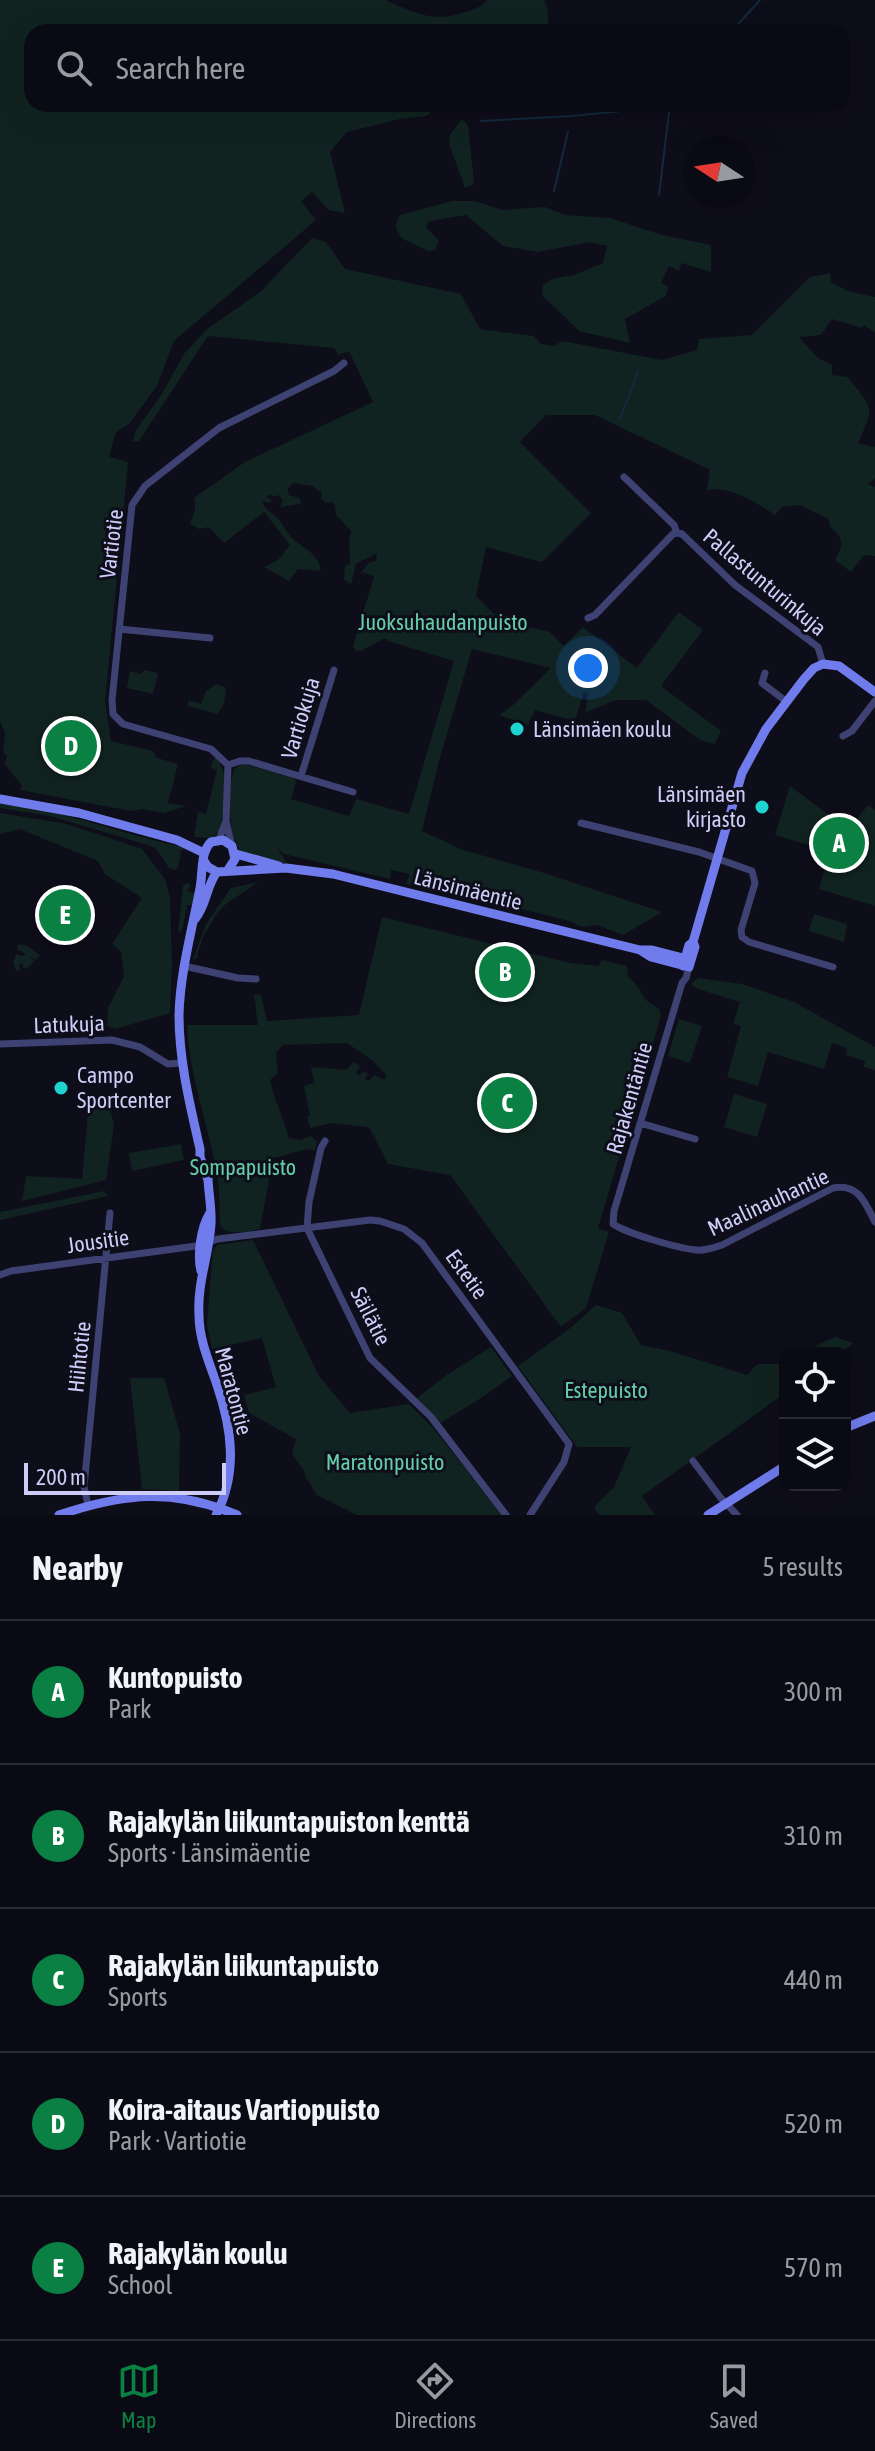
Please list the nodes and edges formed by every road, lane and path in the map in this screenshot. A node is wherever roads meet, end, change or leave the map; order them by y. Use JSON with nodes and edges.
{"nodes":[{"id":1,"x":344,"y":363,"type":"dead end"},
{"id":2,"x":624,"y":477,"type":"dead end"},
{"id":3,"x":677,"y":533,"type":"junction"},
{"id":4,"x":588,"y":618,"type":"dead end"},
{"id":5,"x":119,"y":629,"type":"junction"},
{"id":6,"x":210,"y":638,"type":"dead end"},
{"id":7,"x":823,"y":664,"type":"junction"},
{"id":8,"x":334,"y":670,"type":"dead end"},
{"id":9,"x":765,"y":673,"type":"dead end"},
{"id":10,"x":875,"y":692,"type":"edge"},
{"id":11,"x":875,"y":701,"type":"edge"},
{"id":12,"x":787,"y":702,"type":"junction"},
{"id":13,"x":843,"y":736,"type":"dead end"},
{"id":14,"x":228,"y":765,"type":"junction"},
{"id":15,"x":301,"y":776,"type":"junction"},
{"id":16,"x":353,"y":792,"type":"dead end"},
{"id":17,"x":0,"y":799,"type":"edge"},
{"id":18,"x":226,"y":821,"type":"junction"},
{"id":19,"x":581,"y":823,"type":"dead end"},
{"id":20,"x":177,"y":840,"type":"junction"},
{"id":21,"x":215,"y":841,"type":"junction"},
{"id":22,"x":234,"y":850,"type":"junction"},
{"id":23,"x":204,"y":857,"type":"junction"},
{"id":24,"x":717,"y":858,"type":"junction"},
{"id":25,"x":286,"y":868,"type":"junction"},
{"id":26,"x":222,"y":871,"type":"junction"},
{"id":27,"x":195,"y":919,"type":"junction"},
{"id":28,"x":687,"y":963,"type":"junction"},
{"id":29,"x":184,"y":966,"type":"junction"},
{"id":30,"x":833,"y":967,"type":"dead end"},
{"id":31,"x":256,"y":979,"type":"dead end"},
{"id":32,"x":0,"y":1044,"type":"edge"},
{"id":33,"x":182,"y":1063,"type":"junction"},
{"id":34,"x":640,"y":1123,"type":"junction"},
{"id":35,"x":695,"y":1139,"type":"dead end"},
{"id":36,"x":325,"y":1141,"type":"dead end"},
{"id":37,"x":110,"y":1213,"type":"dead end"},
{"id":38,"x":875,"y":1222,"type":"edge"},
{"id":39,"x":613,"y":1224,"type":"joint"},
{"id":40,"x":307,"y":1228,"type":"junction"},
{"id":41,"x":205,"y":1243,"type":"junction"},
{"id":42,"x":107,"y":1258,"type":"junction"},
{"id":43,"x":0,"y":1275,"type":"edge"},
{"id":44,"x":875,"y":1416,"type":"edge"},
{"id":45,"x":851,"y":1426,"type":"edge"},
{"id":46,"x":693,"y":1461,"type":"dead end"},
{"id":47,"x":779,"y":1470,"type":"edge"},
{"id":48,"x":727,"y":1503,"type":"junction"},
{"id":49,"x":88,"y":1505,"type":"junction"},
{"id":50,"x":217,"y":1512,"type":"edge"},
{"id":51,"x":59,"y":1515,"type":"edge"},
{"id":52,"x":237,"y":1515,"type":"edge"},
{"id":53,"x":506,"y":1515,"type":"edge"},
{"id":54,"x":530,"y":1515,"type":"edge"},
{"id":55,"x":708,"y":1515,"type":"edge"},
{"id":56,"x":737,"y":1515,"type":"edge"}],
"edges":[{"from":1,"to":5,"type":"street","name":"Vartiotie"},
{"from":2,"to":3,"type":"street","name":"Pallastunturinkuja"},
{"from":3,"to":4,"type":"street"},
{"from":3,"to":7,"type":"street","name":"Pallastunturinkuja"},
{"from":5,"to":6,"type":"street"},
{"from":5,"to":14,"type":"street","name":"Vartiotie"},
{"from":7,"to":10,"type":"main road"},
{"from":7,"to":12,"type":"main road"},
{"from":8,"to":15,"type":"street","name":"Vartiokuja"},
{"from":9,"to":12,"type":"street"},
{"from":11,"to":13,"type":"street"},
{"from":12,"to":24,"type":"main road"},
{"from":14,"to":15,"type":"street"},
{"from":14,"to":18,"type":"street"},
{"from":15,"to":16,"type":"street"},
{"from":17,"to":20,"type":"main road"},
{"from":18,"to":21,"type":"street"},
{"from":18,"to":22,"type":"street"},
{"from":19,"to":24,"type":"street"},
{"from":20,"to":21,"type":"main road"},
{"from":20,"to":23,"type":"main road"},
{"from":21,"to":22,"type":"main road"},
{"from":21,"to":23,"type":"main road"},
{"from":22,"to":25,"type":"main road","name":"Länsimäentie"},
{"from":22,"to":26,"type":"main road"},
{"from":23,"to":26,"type":"main road"},
{"from":23,"to":27,"type":"main road","name":"Maratontie"},
{"from":24,"to":28,"type":"main road"},
{"from":24,"to":30,"type":"street"},
{"from":25,"to":26,"type":"main road","name":"Länsimäentie"},
{"from":25,"to":28,"type":"main road","name":"Länsimäentie"},
{"from":26,"to":27,"type":"main road","name":"Maratontie"},
{"from":27,"to":29,"type":"main road","name":"Maratontie"},
{"from":28,"to":34,"type":"street","name":"Rajakentäntie"},
{"from":29,"to":31,"type":"street"},
{"from":29,"to":33,"type":"main road","name":"Maratontie"},
{"from":32,"to":33,"type":"street","name":"Latukuja"},
{"from":33,"to":41,"type":"main road","name":"Maratontie"},
{"from":34,"to":35,"type":"street"},
{"from":34,"to":39,"type":"street","name":"Rajakentäntie"},
{"from":36,"to":40,"type":"street"},
{"from":37,"to":42,"type":"street","name":"Hiihtotie"},
{"from":38,"to":39,"type":"street","name":"Maalinauhantie"},
{"from":40,"to":41,"type":"street","name":"Estetie"},
{"from":40,"to":53,"type":"street","name":"Säilätie"},
{"from":40,"to":54,"type":"street","name":"Estetie"},
{"from":41,"to":42,"type":"street","name":"Jousitie"},
{"from":41,"to":50,"type":"main road","name":"Maratontie"},
{"from":42,"to":43,"type":"street","name":"Jousitie"},
{"from":42,"to":49,"type":"street","name":"Hiihtotie"},
{"from":44,"to":45,"type":"main road"},
{"from":46,"to":48,"type":"street"},
{"from":47,"to":48,"type":"main road"},
{"from":48,"to":55,"type":"main road"},
{"from":48,"to":56,"type":"street"},
{"from":49,"to":50,"type":"main road"},
{"from":49,"to":51,"type":"main road"},
{"from":50,"to":52,"type":"main road"}]}
